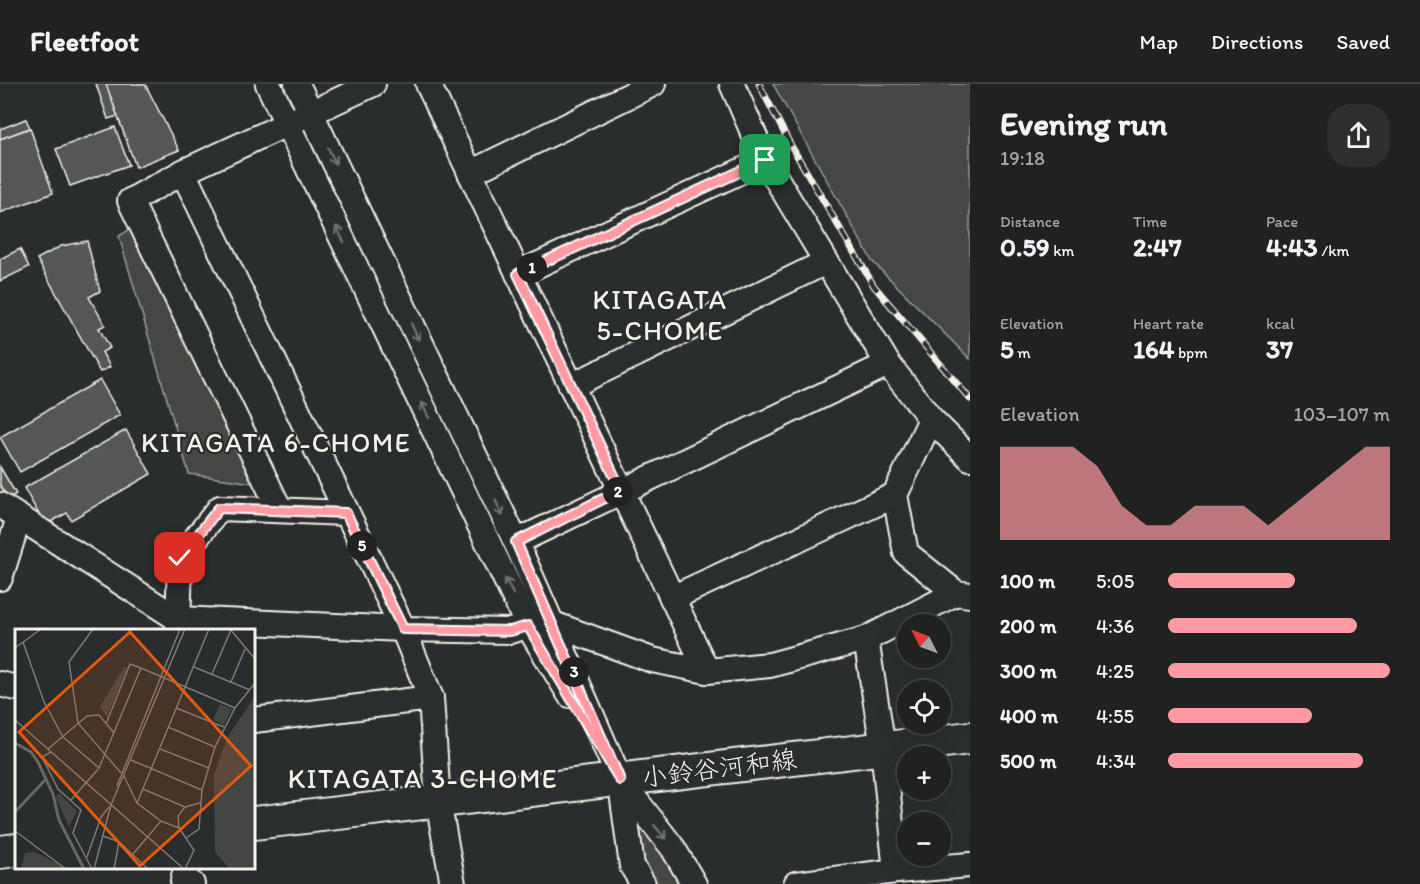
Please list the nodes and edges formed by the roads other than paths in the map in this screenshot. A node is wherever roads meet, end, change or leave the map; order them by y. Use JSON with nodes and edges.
{"nodes":[{"id":1,"x":268,"y":84,"type":"edge"},
{"id":2,"x":297,"y":84,"type":"edge"},
{"id":3,"x":373,"y":84,"type":"edge"},
{"id":4,"x":428,"y":84,"type":"edge"},
{"id":5,"x":653,"y":84,"type":"edge"},
{"id":6,"x":732,"y":84,"type":"edge"},
{"id":7,"x":311,"y":113,"type":"junction"},
{"id":8,"x":287,"y":123,"type":"junction"},
{"id":9,"x":765,"y":160,"type":"junction"},
{"id":10,"x":183,"y":172,"type":"junction"},
{"id":11,"x":470,"y":173,"type":"junction"},
{"id":12,"x":826,"y":262,"type":"junction"},
{"id":13,"x":518,"y":274,"type":"junction"},
{"id":14,"x":888,"y":364,"type":"junction"},
{"id":15,"x":571,"y":386,"type":"junction"},
{"id":16,"x":931,"y":419,"type":"junction"},
{"id":17,"x":970,"y":458,"type":"edge"},
{"id":18,"x":621,"y":490,"type":"junction"},
{"id":19,"x":895,"y":495,"type":"junction"},
{"id":20,"x":0,"y":505,"type":"edge"},
{"id":21,"x":280,"y":510,"type":"junction"},
{"id":22,"x":346,"y":513,"type":"junction"},
{"id":23,"x":8,"y":524,"type":"edge"},
{"id":24,"x":40,"y":533,"type":"junction"},
{"id":25,"x":516,"y":542,"type":"junction"},
{"id":26,"x":0,"y":578,"type":"edge"},
{"id":27,"x":963,"y":594,"type":"edge"},
{"id":28,"x":672,"y":598,"type":"junction"},
{"id":29,"x":553,"y":624,"type":"junction"},
{"id":30,"x":178,"y":625,"type":"edge"},
{"id":31,"x":528,"y":626,"type":"junction"},
{"id":32,"x":403,"y":629,"type":"junction"},
{"id":33,"x":866,"y":639,"type":"junction"},
{"id":34,"x":707,"y":671,"type":"junction"},
{"id":35,"x":0,"y":684,"type":"edge"},
{"id":36,"x":15,"y":688,"type":"edge"},
{"id":37,"x":431,"y":698,"type":"junction"},
{"id":38,"x":255,"y":720,"type":"edge"},
{"id":39,"x":970,"y":738,"type":"edge"},
{"id":40,"x":883,"y":748,"type":"junction"},
{"id":41,"x":620,"y":780,"type":"junction"},
{"id":42,"x":438,"y":801,"type":"junction"},
{"id":43,"x":255,"y":823,"type":"edge"},
{"id":44,"x":15,"y":850,"type":"edge"},
{"id":45,"x":0,"y":852,"type":"edge"},
{"id":46,"x":970,"y":865,"type":"edge"},
{"id":47,"x":186,"y":869,"type":"edge"},
{"id":48,"x":896,"y":871,"type":"junction"},
{"id":49,"x":799,"y":883,"type":"edge"},
{"id":50,"x":192,"y":884,"type":"edge"},
{"id":51,"x":453,"y":884,"type":"edge"},
{"id":52,"x":643,"y":884,"type":"edge"},
{"id":53,"x":694,"y":884,"type":"edge"}],
"edges":[{"from":1,"to":8,"type":"street"},
{"from":2,"to":7,"type":"street"},
{"from":3,"to":7,"type":"street"},
{"from":4,"to":11,"type":"street"},
{"from":5,"to":11,"type":"street"},
{"from":6,"to":9,"type":"street"},
{"from":7,"to":8,"type":"street"},
{"from":7,"to":25,"type":"street","one_way":true},
{"from":8,"to":10,"type":"street"},
{"from":31,"to":8,"type":"street","one_way":true},
{"from":9,"to":12,"type":"street"},
{"from":9,"to":13,"type":"street"},
{"from":10,"to":21,"type":"street"},
{"from":10,"to":22,"type":"street"},
{"from":11,"to":13,"type":"street"},
{"from":12,"to":14,"type":"street"},
{"from":12,"to":15,"type":"street"},
{"from":13,"to":15,"type":"street"},
{"from":14,"to":16,"type":"street"},
{"from":14,"to":18,"type":"street"},
{"from":15,"to":18,"type":"street"},
{"from":16,"to":17,"type":"street"},
{"from":16,"to":19,"type":"street"},
{"from":18,"to":25,"type":"street"},
{"from":18,"to":28,"type":"street"},
{"from":19,"to":27,"type":"street"},
{"from":19,"to":28,"type":"street"},
{"from":20,"to":24,"type":"street"},
{"from":21,"to":22,"type":"street"},
{"from":21,"to":30,"type":"street"},
{"from":22,"to":32,"type":"street"},
{"from":23,"to":24,"type":"street"},
{"from":23,"to":26,"type":"street"},
{"from":24,"to":30,"type":"street"},
{"from":25,"to":29,"type":"street"},
{"from":27,"to":33,"type":"street"},
{"from":28,"to":34,"type":"street"},
{"from":29,"to":34,"type":"street"},
{"from":29,"to":41,"type":"street"},
{"from":30,"to":32,"type":"street"},
{"from":31,"to":32,"type":"street"},
{"from":31,"to":41,"type":"street"},
{"from":32,"to":37,"type":"street"},
{"from":33,"to":34,"type":"street"},
{"from":33,"to":40,"type":"street"},
{"from":35,"to":36,"type":"street"},
{"from":37,"to":38,"type":"street"},
{"from":37,"to":42,"type":"street"},
{"from":39,"to":40,"type":"main road","name":"小鈴谷河和線"},
{"from":40,"to":41,"type":"main road","name":"小鈴谷河和線"},
{"from":40,"to":48,"type":"street"},
{"from":41,"to":42,"type":"main road","name":"小鈴谷河和線"},
{"from":41,"to":52,"type":"street"},
{"from":41,"to":53,"type":"street","one_way":true},
{"from":42,"to":43,"type":"main road","name":"小鈴谷河和線"},
{"from":42,"to":51,"type":"street"},
{"from":44,"to":45,"type":"main road"},
{"from":46,"to":48,"type":"street"},
{"from":47,"to":50,"type":"street"},
{"from":48,"to":49,"type":"street"}]}
